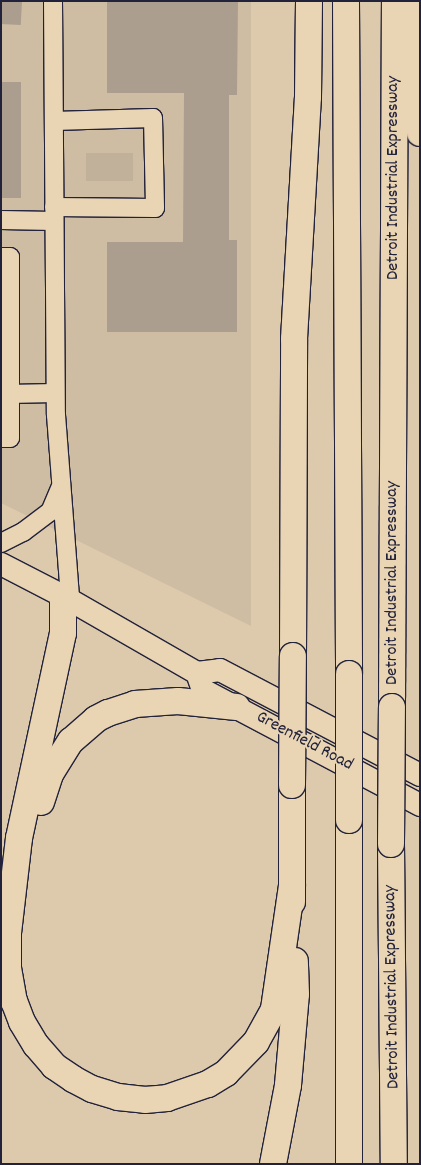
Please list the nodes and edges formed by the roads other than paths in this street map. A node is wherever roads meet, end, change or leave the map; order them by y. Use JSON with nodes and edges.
{"nodes":[{"id":1,"x":53,"y":1,"type":"edge"},
{"id":2,"x":309,"y":1,"type":"edge"},
{"id":3,"x":346,"y":1,"type":"edge"},
{"id":4,"x":395,"y":1,"type":"edge"},
{"id":5,"x":418,"y":1,"type":"edge"},
{"id":6,"x":54,"y":121,"type":"junction"},
{"id":7,"x":420,"y":133,"type":"edge"},
{"id":8,"x":54,"y":214,"type":"junction"},
{"id":9,"x":1,"y":220,"type":"edge"},
{"id":10,"x":1,"y":257,"type":"edge"},
{"id":11,"x":55,"y":393,"type":"junction"},
{"id":12,"x":8,"y":394,"type":"junction"},
{"id":13,"x":1,"y":438,"type":"edge"},
{"id":14,"x":61,"y":485,"type":"junction"},
{"id":15,"x":1,"y":543,"type":"edge"},
{"id":16,"x":1,"y":564,"type":"edge"},
{"id":17,"x":66,"y":598,"type":"junction"},
{"id":18,"x":197,"y":673,"type":"junction"},
{"id":19,"x":237,"y":707,"type":"junction"},
{"id":20,"x":420,"y":775,"type":"edge"},
{"id":21,"x":420,"y":805,"type":"edge"},
{"id":22,"x":292,"y":885,"type":"junction"},
{"id":23,"x":11,"y":906,"type":"junction"},
{"id":24,"x":273,"y":1164,"type":"edge"},
{"id":25,"x":349,"y":1164,"type":"edge"},
{"id":26,"x":394,"y":1164,"type":"edge"}],
"edges":[{"from":1,"to":6,"type":"lane"},
{"from":2,"to":22,"type":"highway","bridge":true},
{"from":3,"to":25,"type":"highway","bridge":true},
{"from":4,"to":26,"type":"highway","name":"Detroit Industrial Expressway","bridge":true},
{"from":5,"to":7,"type":"highway"},
{"from":6,"to":8,"type":"lane"},
{"from":6,"to":8,"type":"lane"},
{"from":8,"to":9,"type":"lane"},
{"from":8,"to":11,"type":"lane"},
{"from":10,"to":12,"type":"lane"},
{"from":11,"to":12,"type":"lane"},
{"from":11,"to":14,"type":"lane"},
{"from":12,"to":13,"type":"lane"},
{"from":14,"to":15,"type":"lane"},
{"from":14,"to":17,"type":"lane"},
{"from":16,"to":17,"type":"main road","name":"Greenfield Road"},
{"from":17,"to":18,"type":"main road","name":"Greenfield Road"},
{"from":17,"to":23,"type":"highway"},
{"from":18,"to":19,"type":"main road","name":"Greenfield Road"},
{"from":18,"to":20,"type":"main road","name":"Greenfield Road"},
{"from":19,"to":21,"type":"main road","name":"Greenfield Road"},
{"from":19,"to":23,"type":"highway"},
{"from":22,"to":23,"type":"highway"},
{"from":22,"to":24,"type":"highway"}]}
